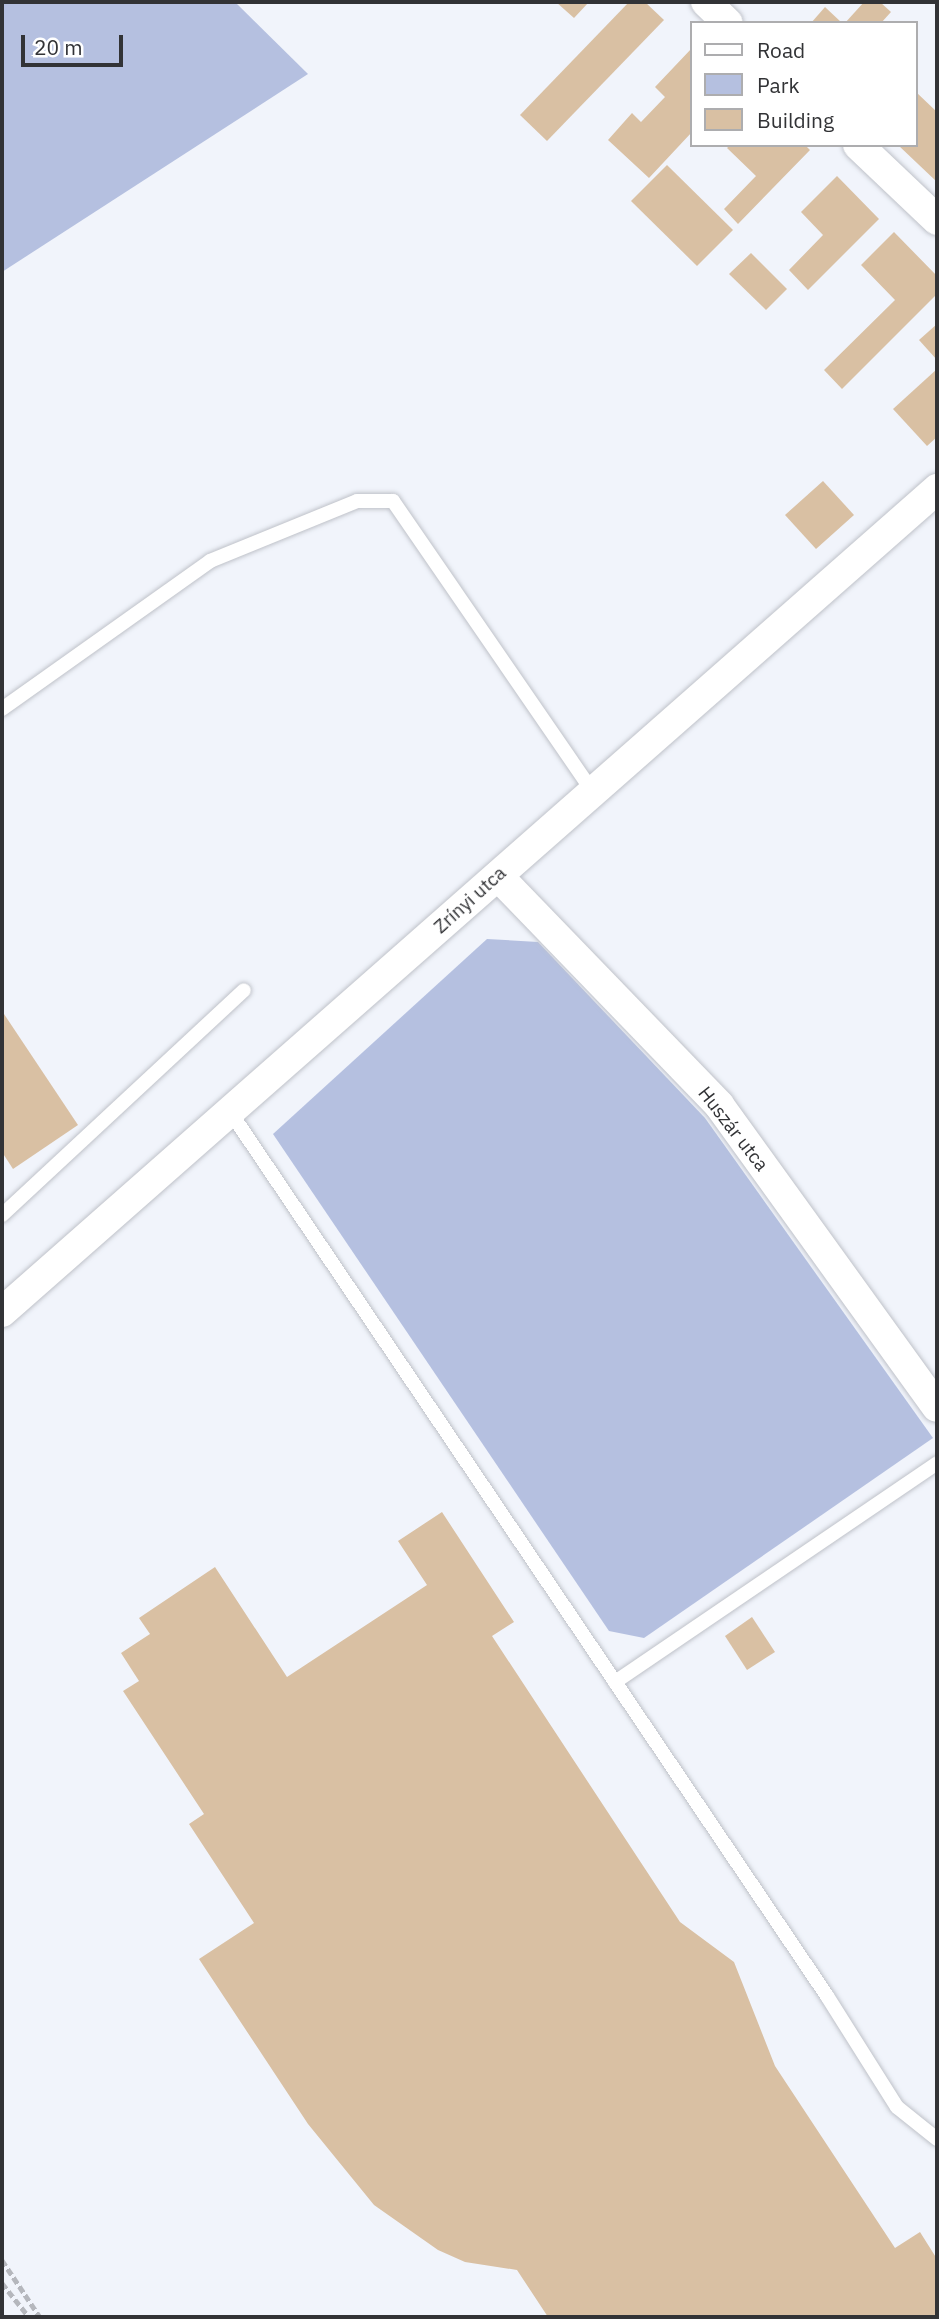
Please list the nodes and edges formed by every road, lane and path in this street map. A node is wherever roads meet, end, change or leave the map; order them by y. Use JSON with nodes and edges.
{"nodes":[{"id":1,"x":706,"y":2,"type":"edge"},
{"id":2,"x":726,"y":21,"type":"edge"},
{"id":3,"x":860,"y":147,"type":"edge"},
{"id":4,"x":937,"y":220,"type":"edge"},
{"id":5,"x":937,"y":489,"type":"edge"},
{"id":6,"x":2,"y":709,"type":"edge"},
{"id":7,"x":593,"y":792,"type":"junction"},
{"id":8,"x":498,"y":876,"type":"junction"},
{"id":9,"x":244,"y":990,"type":"dead end"},
{"id":10,"x":230,"y":1112,"type":"junction"},
{"id":11,"x":2,"y":1215,"type":"edge"},
{"id":12,"x":2,"y":1311,"type":"edge"},
{"id":13,"x":937,"y":1408,"type":"edge"},
{"id":14,"x":937,"y":1463,"type":"edge"},
{"id":15,"x":615,"y":1682,"type":"junction"},
{"id":16,"x":937,"y":2138,"type":"edge"},
{"id":17,"x":2,"y":2260,"type":"edge"},
{"id":18,"x":2,"y":2283,"type":"edge"},
{"id":19,"x":35,"y":2316,"type":"edge"}],
"edges":[{"from":1,"to":2,"type":"street"},
{"from":3,"to":4,"type":"street"},
{"from":5,"to":7,"type":"street","name":"Zrínyi utca"},
{"from":6,"to":7,"type":"lane"},
{"from":7,"to":8,"type":"street","name":"Zrínyi utca"},
{"from":8,"to":10,"type":"street","name":"Zrínyi utca"},
{"from":8,"to":13,"type":"street","name":"Huszár utca"},
{"from":9,"to":11,"type":"lane"},
{"from":10,"to":12,"type":"street","name":"Zrínyi utca"},
{"from":10,"to":15,"type":"lane"},
{"from":14,"to":15,"type":"lane"},
{"from":15,"to":16,"type":"lane"},
{"from":17,"to":19,"type":"path"},
{"from":18,"to":19,"type":"path"}]}
